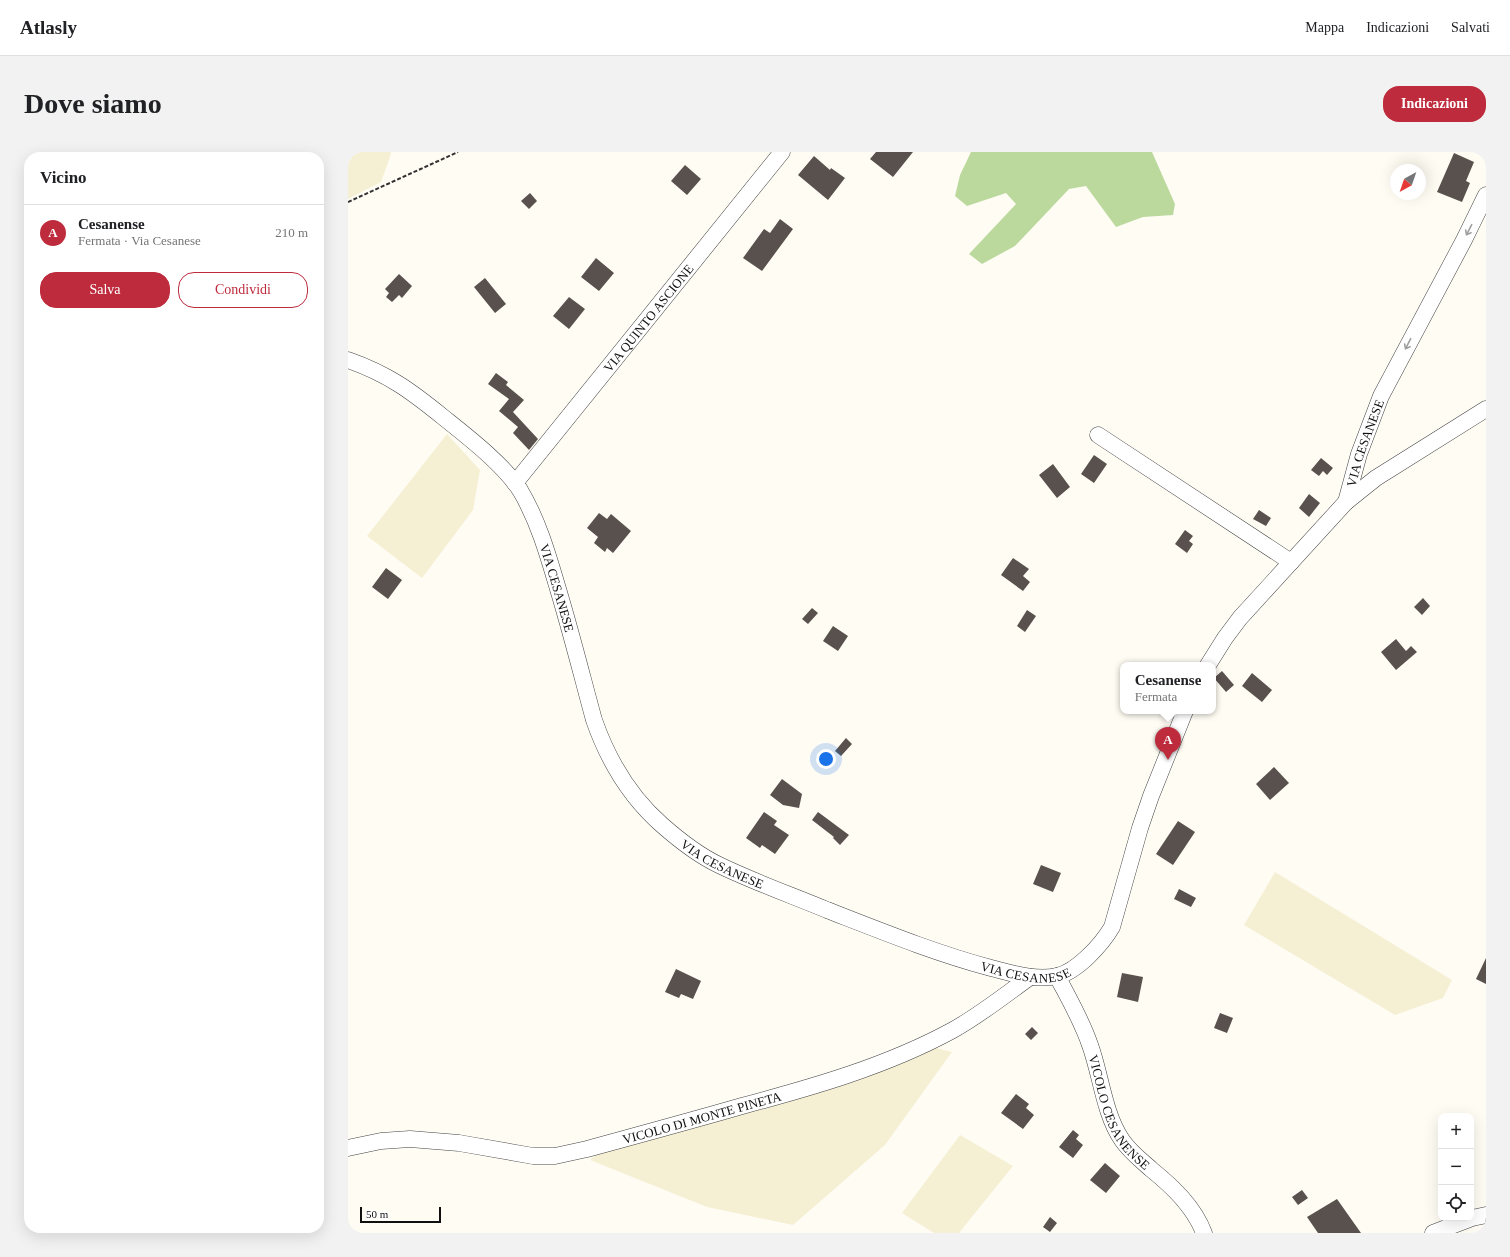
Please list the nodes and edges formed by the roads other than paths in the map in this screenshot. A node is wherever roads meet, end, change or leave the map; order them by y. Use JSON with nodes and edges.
{"nodes":[{"id":1,"x":782,"y":152,"type":"edge"},
{"id":2,"x":1486,"y":195,"type":"edge"},
{"id":3,"x":348,"y":360,"type":"edge"},
{"id":4,"x":1486,"y":408,"type":"edge"},
{"id":5,"x":1098,"y":435,"type":"dead end"},
{"id":6,"x":514,"y":483,"type":"junction"},
{"id":7,"x":1346,"y":502,"type":"junction"},
{"id":8,"x":1291,"y":562,"type":"junction"},
{"id":9,"x":1210,"y":662,"type":"edge"},
{"id":10,"x":1184,"y":714,"type":"edge"},
{"id":11,"x":1057,"y":976,"type":"junction"},
{"id":12,"x":1030,"y":977,"type":"junction"},
{"id":13,"x":348,"y":1148,"type":"edge"},
{"id":14,"x":1486,"y":1215,"type":"edge"},
{"id":15,"x":1204,"y":1233,"type":"edge"},
{"id":16,"x":1433,"y":1233,"type":"edge"}],
"edges":[{"from":1,"to":6,"type":"street","name":"VIA QUINTO ASCIONE"},
{"from":2,"to":7,"type":"street","name":"VIA CESANESE","one_way":true},
{"from":3,"to":6,"type":"street","name":"VIA CESANESE"},
{"from":4,"to":7,"type":"street"},
{"from":5,"to":8,"type":"street"},
{"from":6,"to":12,"type":"street","name":"VIA CESANESE"},
{"from":7,"to":8,"type":"street","name":"VIA CESANESE"},
{"from":8,"to":9,"type":"street","name":"VIA CESANESE"},
{"from":10,"to":11,"type":"street","name":"VIA CESANESE"},
{"from":11,"to":12,"type":"street","name":"VIA CESANESE"},
{"from":11,"to":15,"type":"street","name":"VICOLO CESANENSE"},
{"from":12,"to":13,"type":"street","name":"VICOLO DI MONTE PINETA"},
{"from":14,"to":16,"type":"street"}]}
